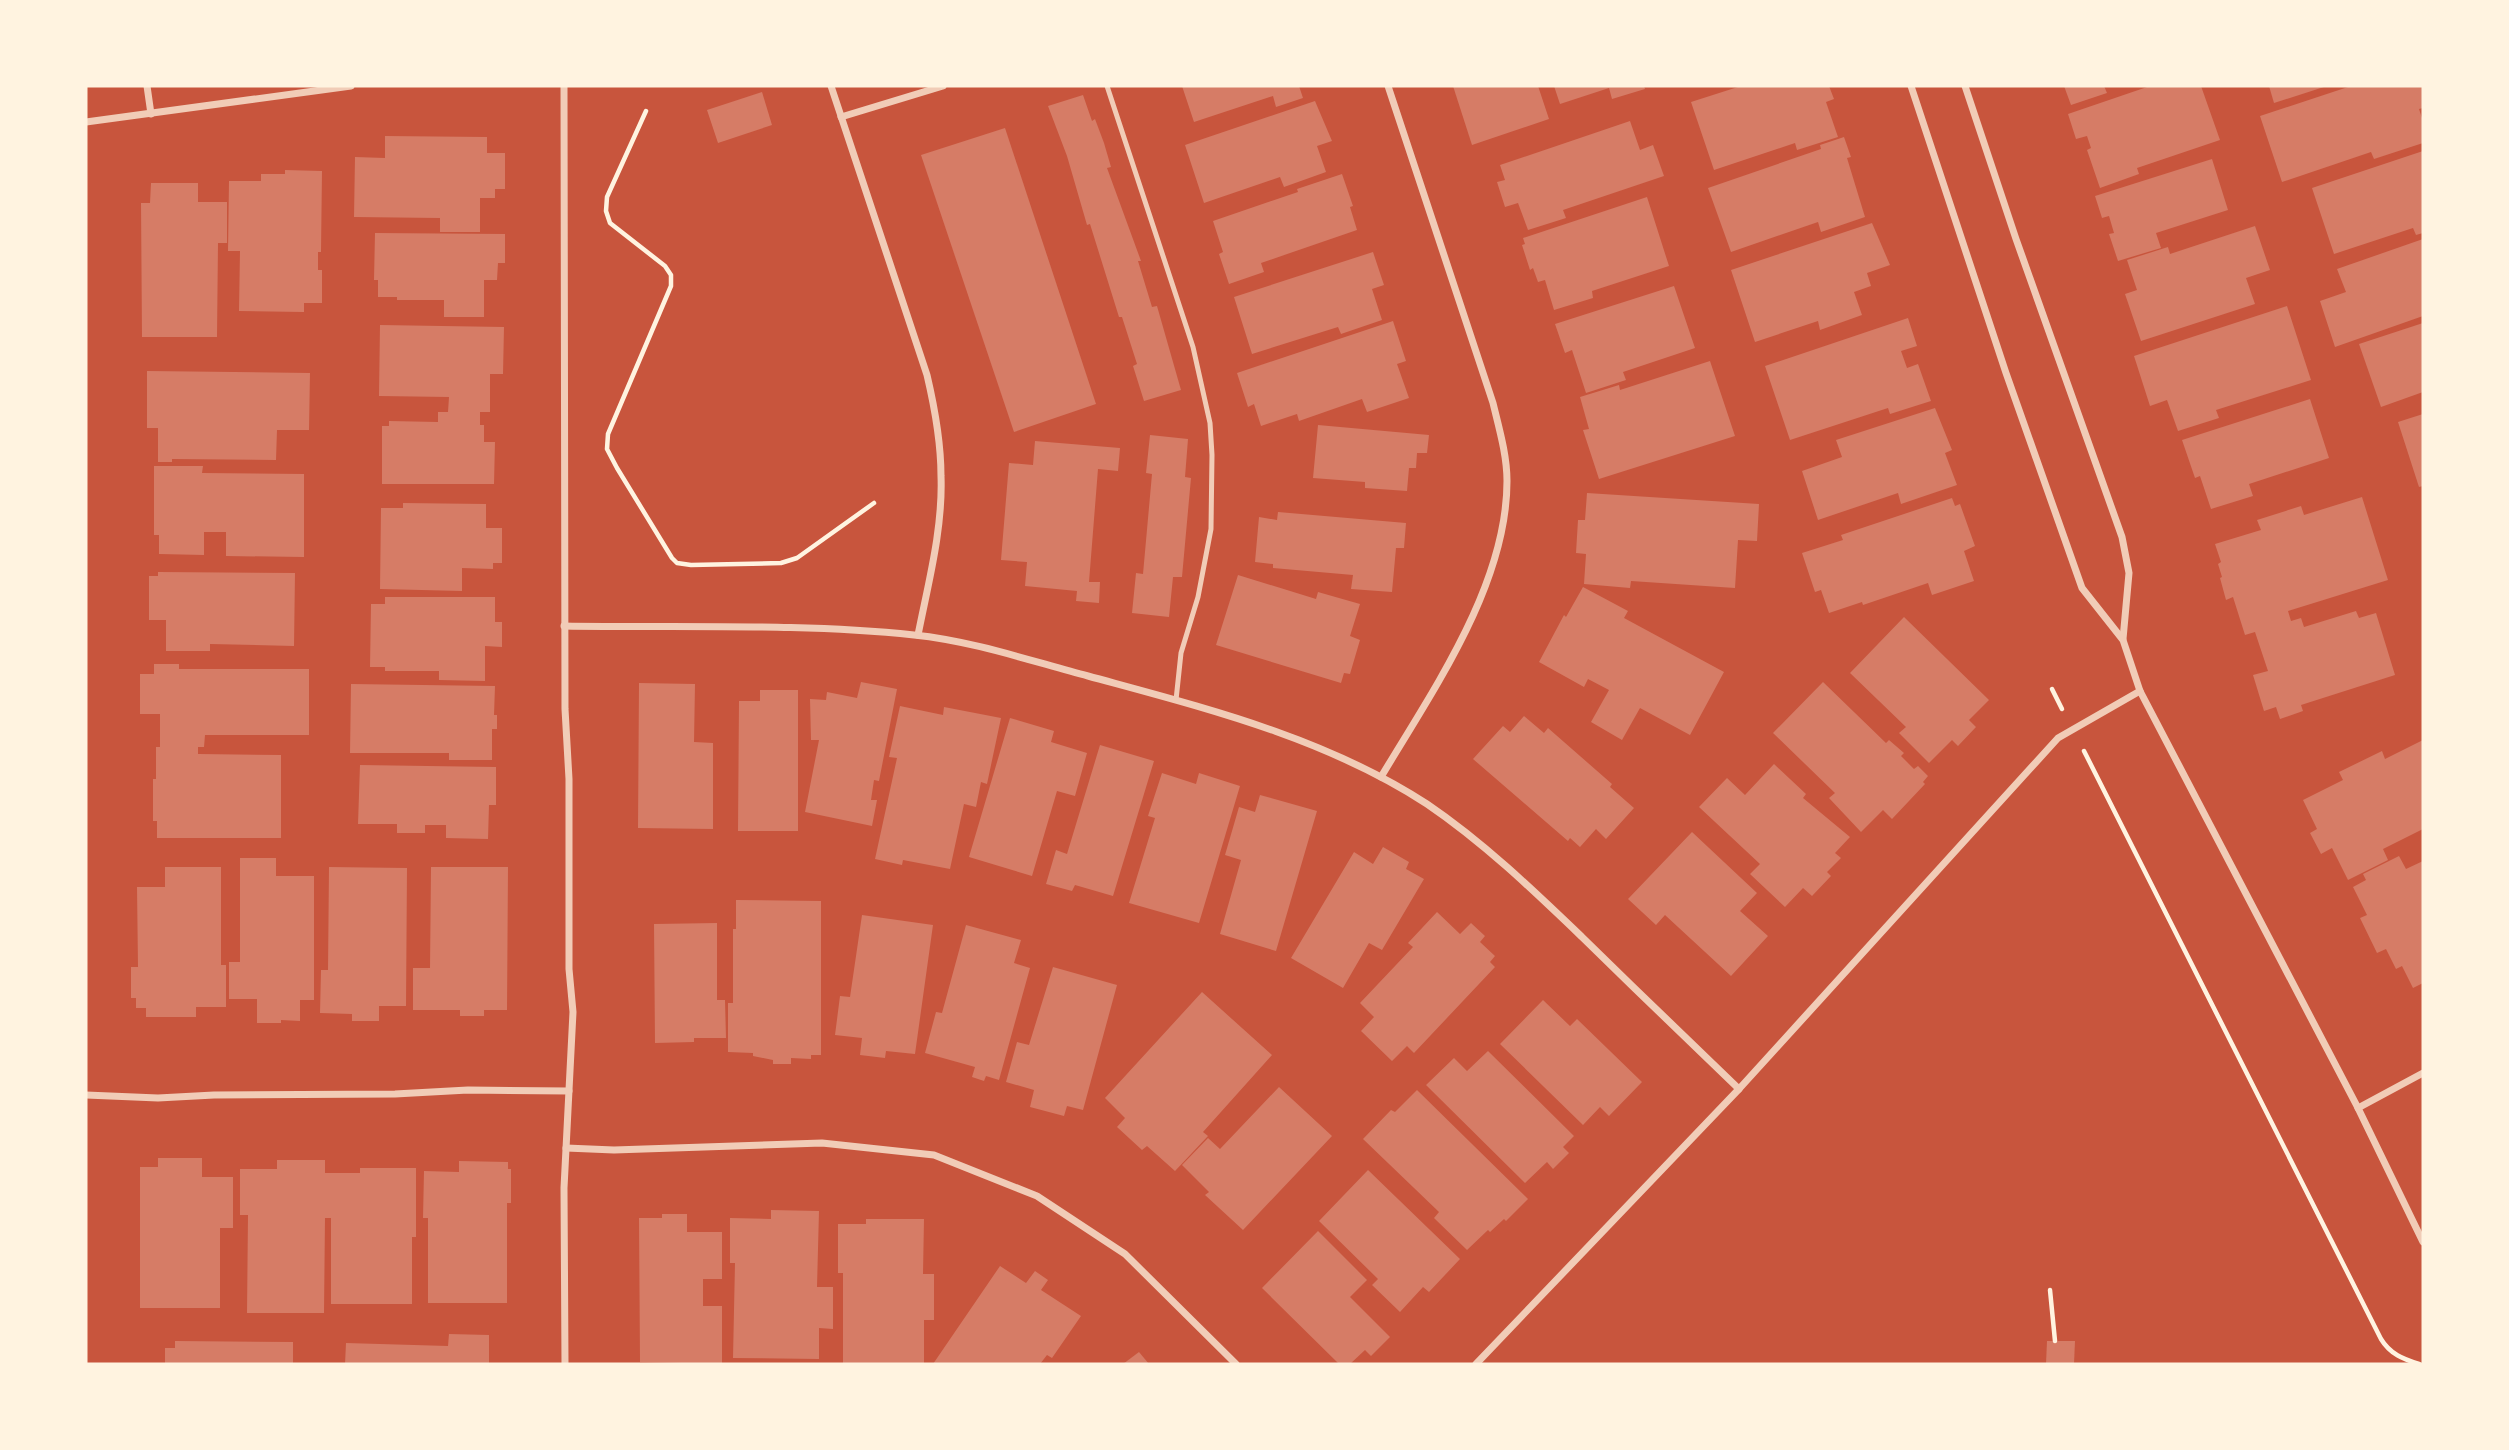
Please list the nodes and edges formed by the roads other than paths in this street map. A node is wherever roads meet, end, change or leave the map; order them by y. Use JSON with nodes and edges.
{"nodes":[{"id":1,"x":147,"y":86,"type":"edge"},
{"id":2,"x":351,"y":86,"type":"edge"},
{"id":3,"x":564,"y":86,"type":"edge"},
{"id":4,"x":831,"y":86,"type":"edge"},
{"id":5,"x":943,"y":86,"type":"edge"},
{"id":6,"x":1107,"y":86,"type":"edge"},
{"id":7,"x":1388,"y":86,"type":"edge"},
{"id":8,"x":1911,"y":86,"type":"edge"},
{"id":9,"x":1965,"y":86,"type":"edge"},
{"id":10,"x":151,"y":114,"type":"junction"},
{"id":11,"x":841,"y":117,"type":"junction"},
{"id":12,"x":86,"y":122,"type":"edge"},
{"id":13,"x":564,"y":626,"type":"junction"},
{"id":14,"x":918,"y":635,"type":"junction"},
{"id":15,"x":2123,"y":640,"type":"junction"},
{"id":16,"x":2140,"y":691,"type":"junction"},
{"id":17,"x":1176,"y":700,"type":"junction"},
{"id":18,"x":1381,"y":777,"type":"junction"},
{"id":19,"x":2423,"y":1073,"type":"edge"},
{"id":20,"x":1739,"y":1089,"type":"junction"},
{"id":21,"x":569,"y":1091,"type":"junction"},
{"id":22,"x":86,"y":1095,"type":"edge"},
{"id":23,"x":2358,"y":1108,"type":"junction"},
{"id":24,"x":566,"y":1148,"type":"junction"},
{"id":25,"x":2423,"y":1242,"type":"edge"},
{"id":26,"x":565,"y":1364,"type":"edge"},
{"id":27,"x":1236,"y":1364,"type":"edge"},
{"id":28,"x":1476,"y":1364,"type":"edge"}],
"edges":[{"from":1,"to":10,"type":"street"},
{"from":2,"to":10,"type":"street"},
{"from":3,"to":13,"type":"street"},
{"from":4,"to":11,"type":"street"},
{"from":5,"to":11,"type":"street"},
{"from":6,"to":17,"type":"lane"},
{"from":7,"to":18,"type":"street"},
{"from":8,"to":15,"type":"street"},
{"from":9,"to":15,"type":"street"},
{"from":10,"to":12,"type":"street"},
{"from":11,"to":14,"type":"street"},
{"from":13,"to":14,"type":"street"},
{"from":13,"to":21,"type":"street"},
{"from":14,"to":17,"type":"street"},
{"from":15,"to":16,"type":"street"},
{"from":16,"to":20,"type":"street"},
{"from":16,"to":23,"type":"street"},
{"from":17,"to":18,"type":"street"},
{"from":18,"to":20,"type":"street"},
{"from":19,"to":23,"type":"street"},
{"from":20,"to":28,"type":"street"},
{"from":21,"to":22,"type":"street"},
{"from":21,"to":24,"type":"street"},
{"from":23,"to":25,"type":"street"},
{"from":24,"to":26,"type":"street"},
{"from":24,"to":27,"type":"street"}]}
